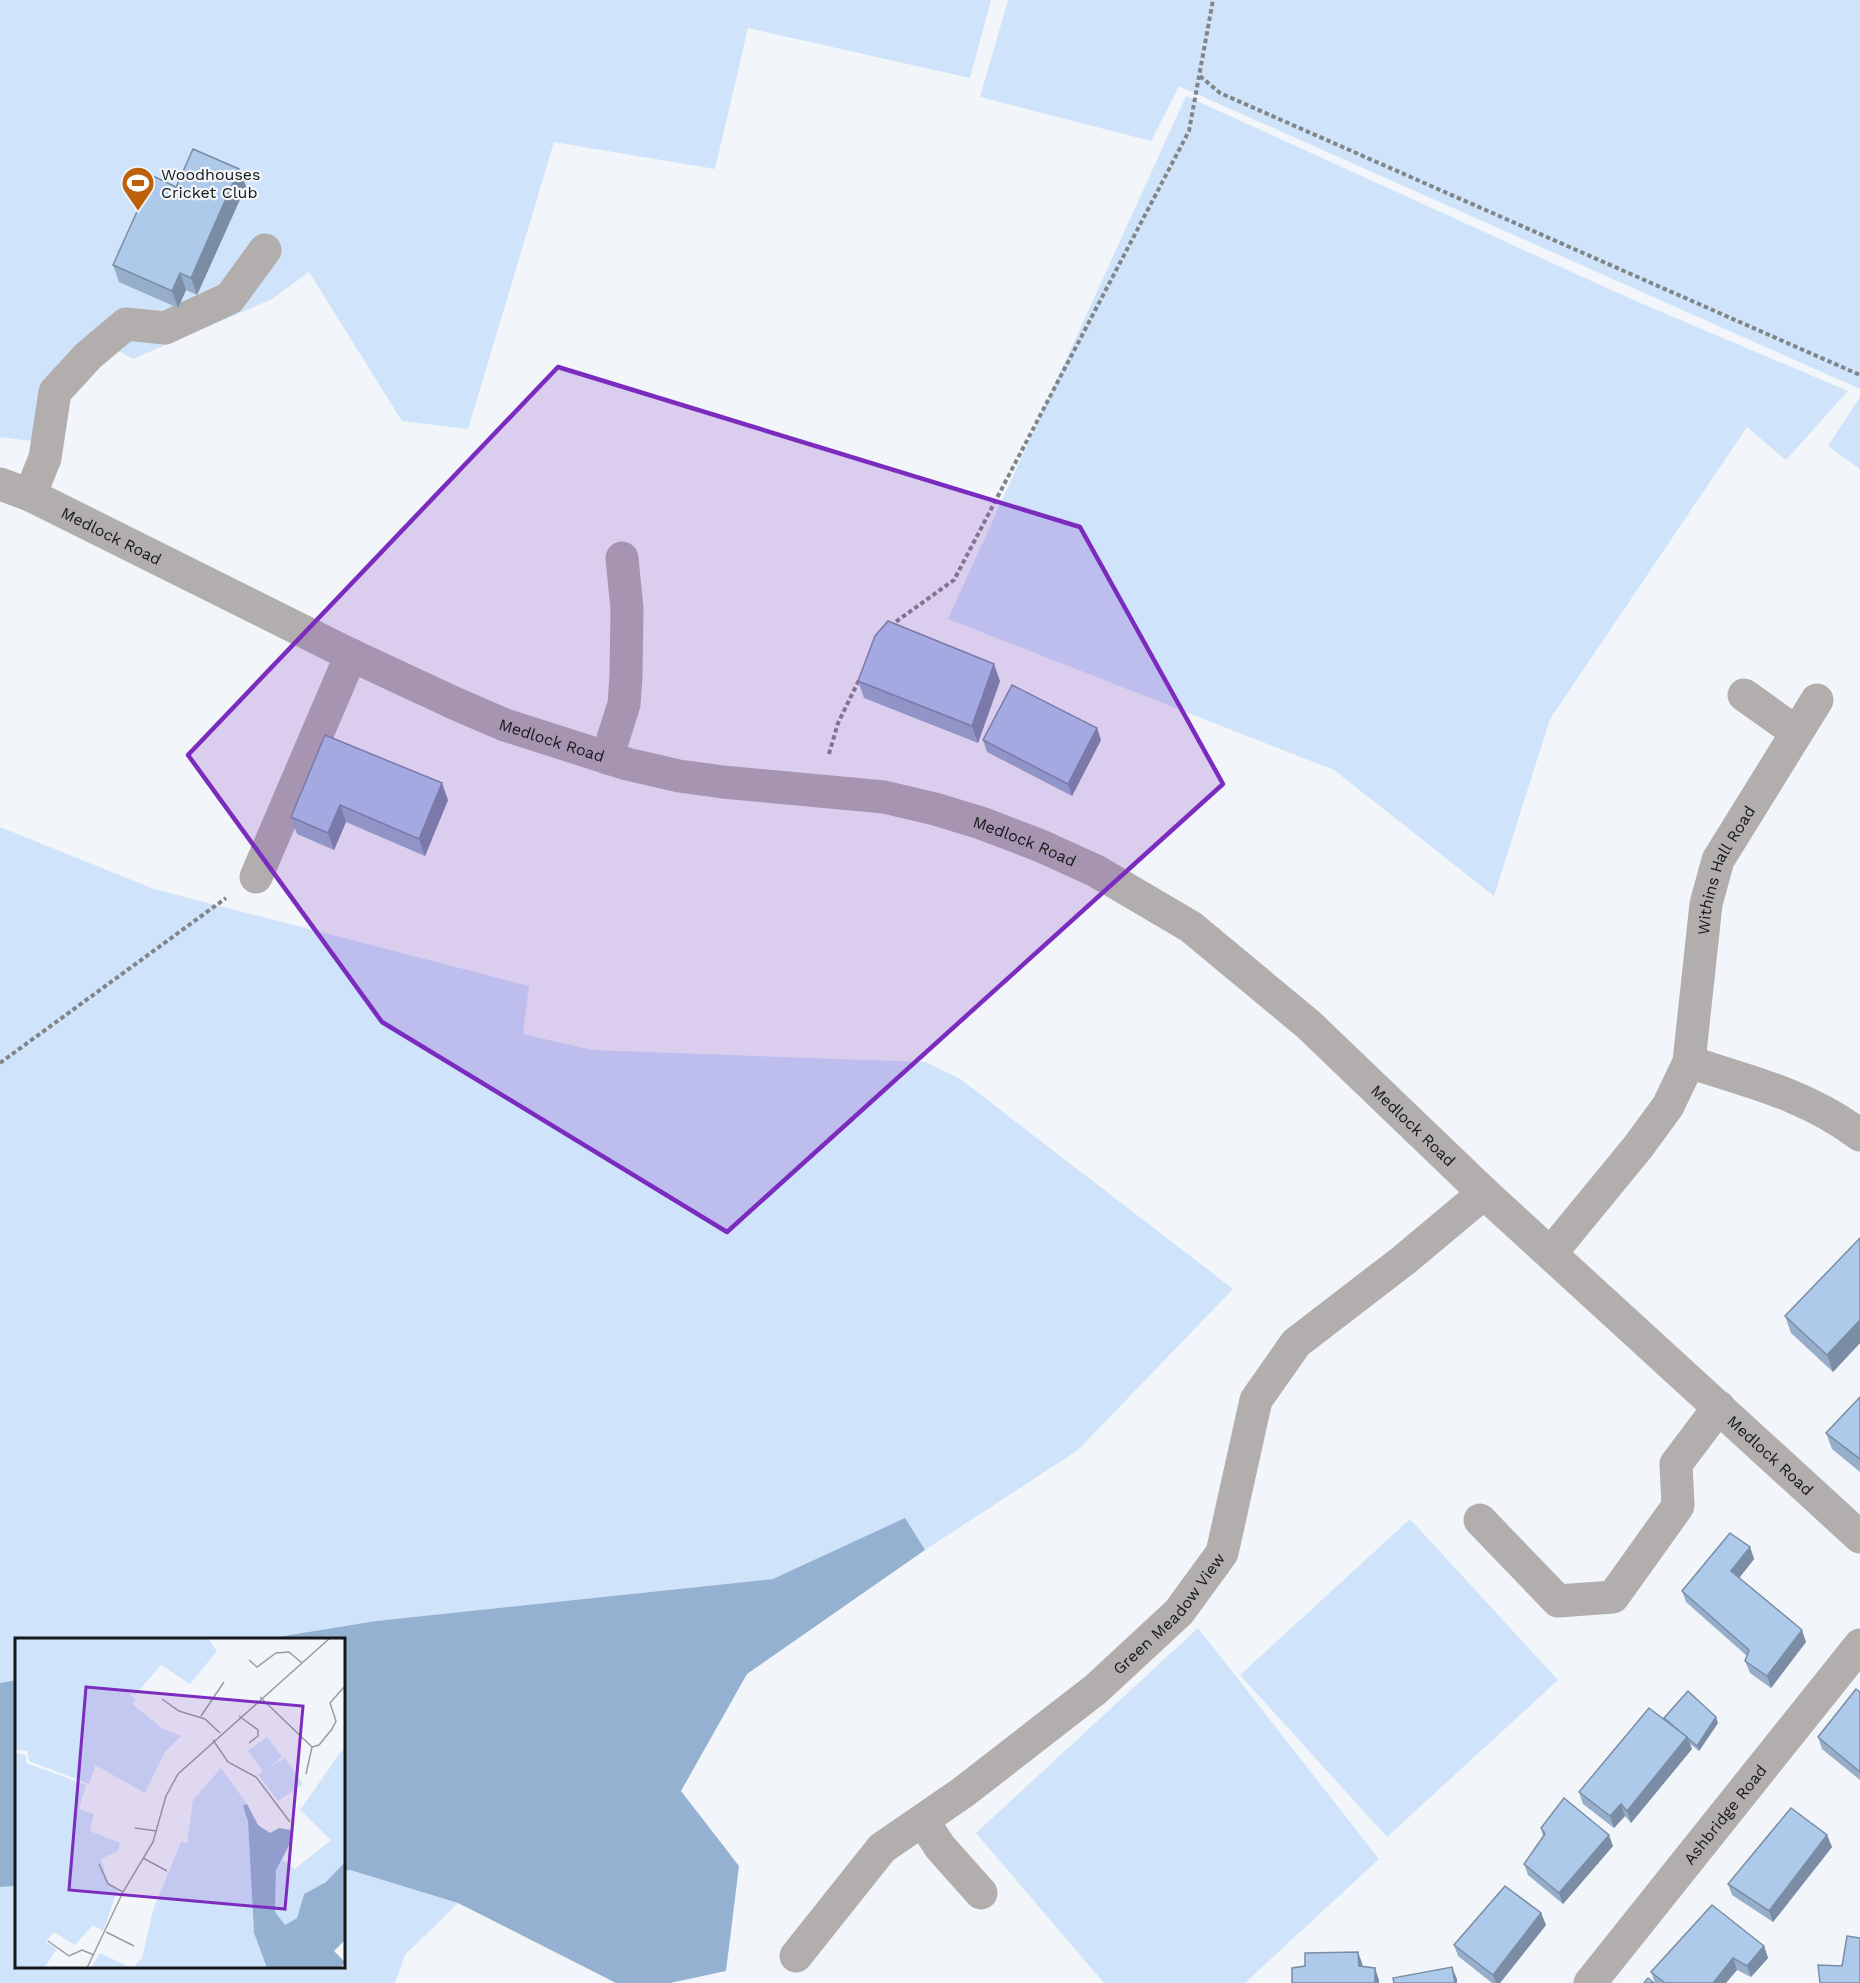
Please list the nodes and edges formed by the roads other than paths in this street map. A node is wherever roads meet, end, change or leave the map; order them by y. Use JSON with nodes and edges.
{"nodes":[{"id":1,"x":265,"y":250,"type":"dead end"},
{"id":2,"x":0,"y":484,"type":"edge"},
{"id":3,"x":30,"y":495,"type":"junction"},
{"id":4,"x":622,"y":558,"type":"dead end"},
{"id":5,"x":351,"y":655,"type":"junction"},
{"id":6,"x":1744,"y":695,"type":"dead end"},
{"id":7,"x":1817,"y":700,"type":"dead end"},
{"id":8,"x":1796,"y":732,"type":"junction"},
{"id":9,"x":607,"y":758,"type":"junction"},
{"id":10,"x":256,"y":877,"type":"road end"},
{"id":11,"x":1689,"y":1062,"type":"junction"},
{"id":12,"x":1860,"y":1135,"type":"edge"},
{"id":13,"x":1484,"y":1193,"type":"junction"},
{"id":14,"x":1551,"y":1253,"type":"junction"},
{"id":15,"x":1719,"y":1407,"type":"junction"},
{"id":16,"x":1480,"y":1520,"type":"dead end"},
{"id":17,"x":1860,"y":1537,"type":"edge"},
{"id":18,"x":1860,"y":1645,"type":"edge"},
{"id":19,"x":923,"y":1821,"type":"junction"},
{"id":20,"x":981,"y":1893,"type":"dead end"},
{"id":21,"x":796,"y":1956,"type":"dead end"},
{"id":22,"x":1590,"y":1983,"type":"edge"}],
"edges":[{"from":1,"to":3,"type":"street"},
{"from":2,"to":3,"type":"street","name":"Medlock Road"},
{"from":3,"to":5,"type":"street","name":"Medlock Road"},
{"from":4,"to":9,"type":"street"},
{"from":5,"to":9,"type":"street","name":"Medlock Road"},
{"from":5,"to":10,"type":"street"},
{"from":6,"to":8,"type":"street"},
{"from":7,"to":8,"type":"street","name":"Withins Hall Road"},
{"from":8,"to":11,"type":"street","name":"Withins Hall Road"},
{"from":9,"to":13,"type":"street","name":"Medlock Road"},
{"from":11,"to":12,"type":"street"},
{"from":11,"to":14,"type":"street","name":"Withins Hall Road"},
{"from":13,"to":14,"type":"street","name":"Medlock Road"},
{"from":13,"to":19,"type":"street","name":"Green Meadow View"},
{"from":14,"to":15,"type":"street","name":"Medlock Road"},
{"from":15,"to":16,"type":"street"},
{"from":15,"to":17,"type":"street","name":"Medlock Road"},
{"from":18,"to":22,"type":"street","name":"Ashbridge Road"},
{"from":19,"to":20,"type":"street"},
{"from":19,"to":21,"type":"street","name":"Green Meadow View"}]}
